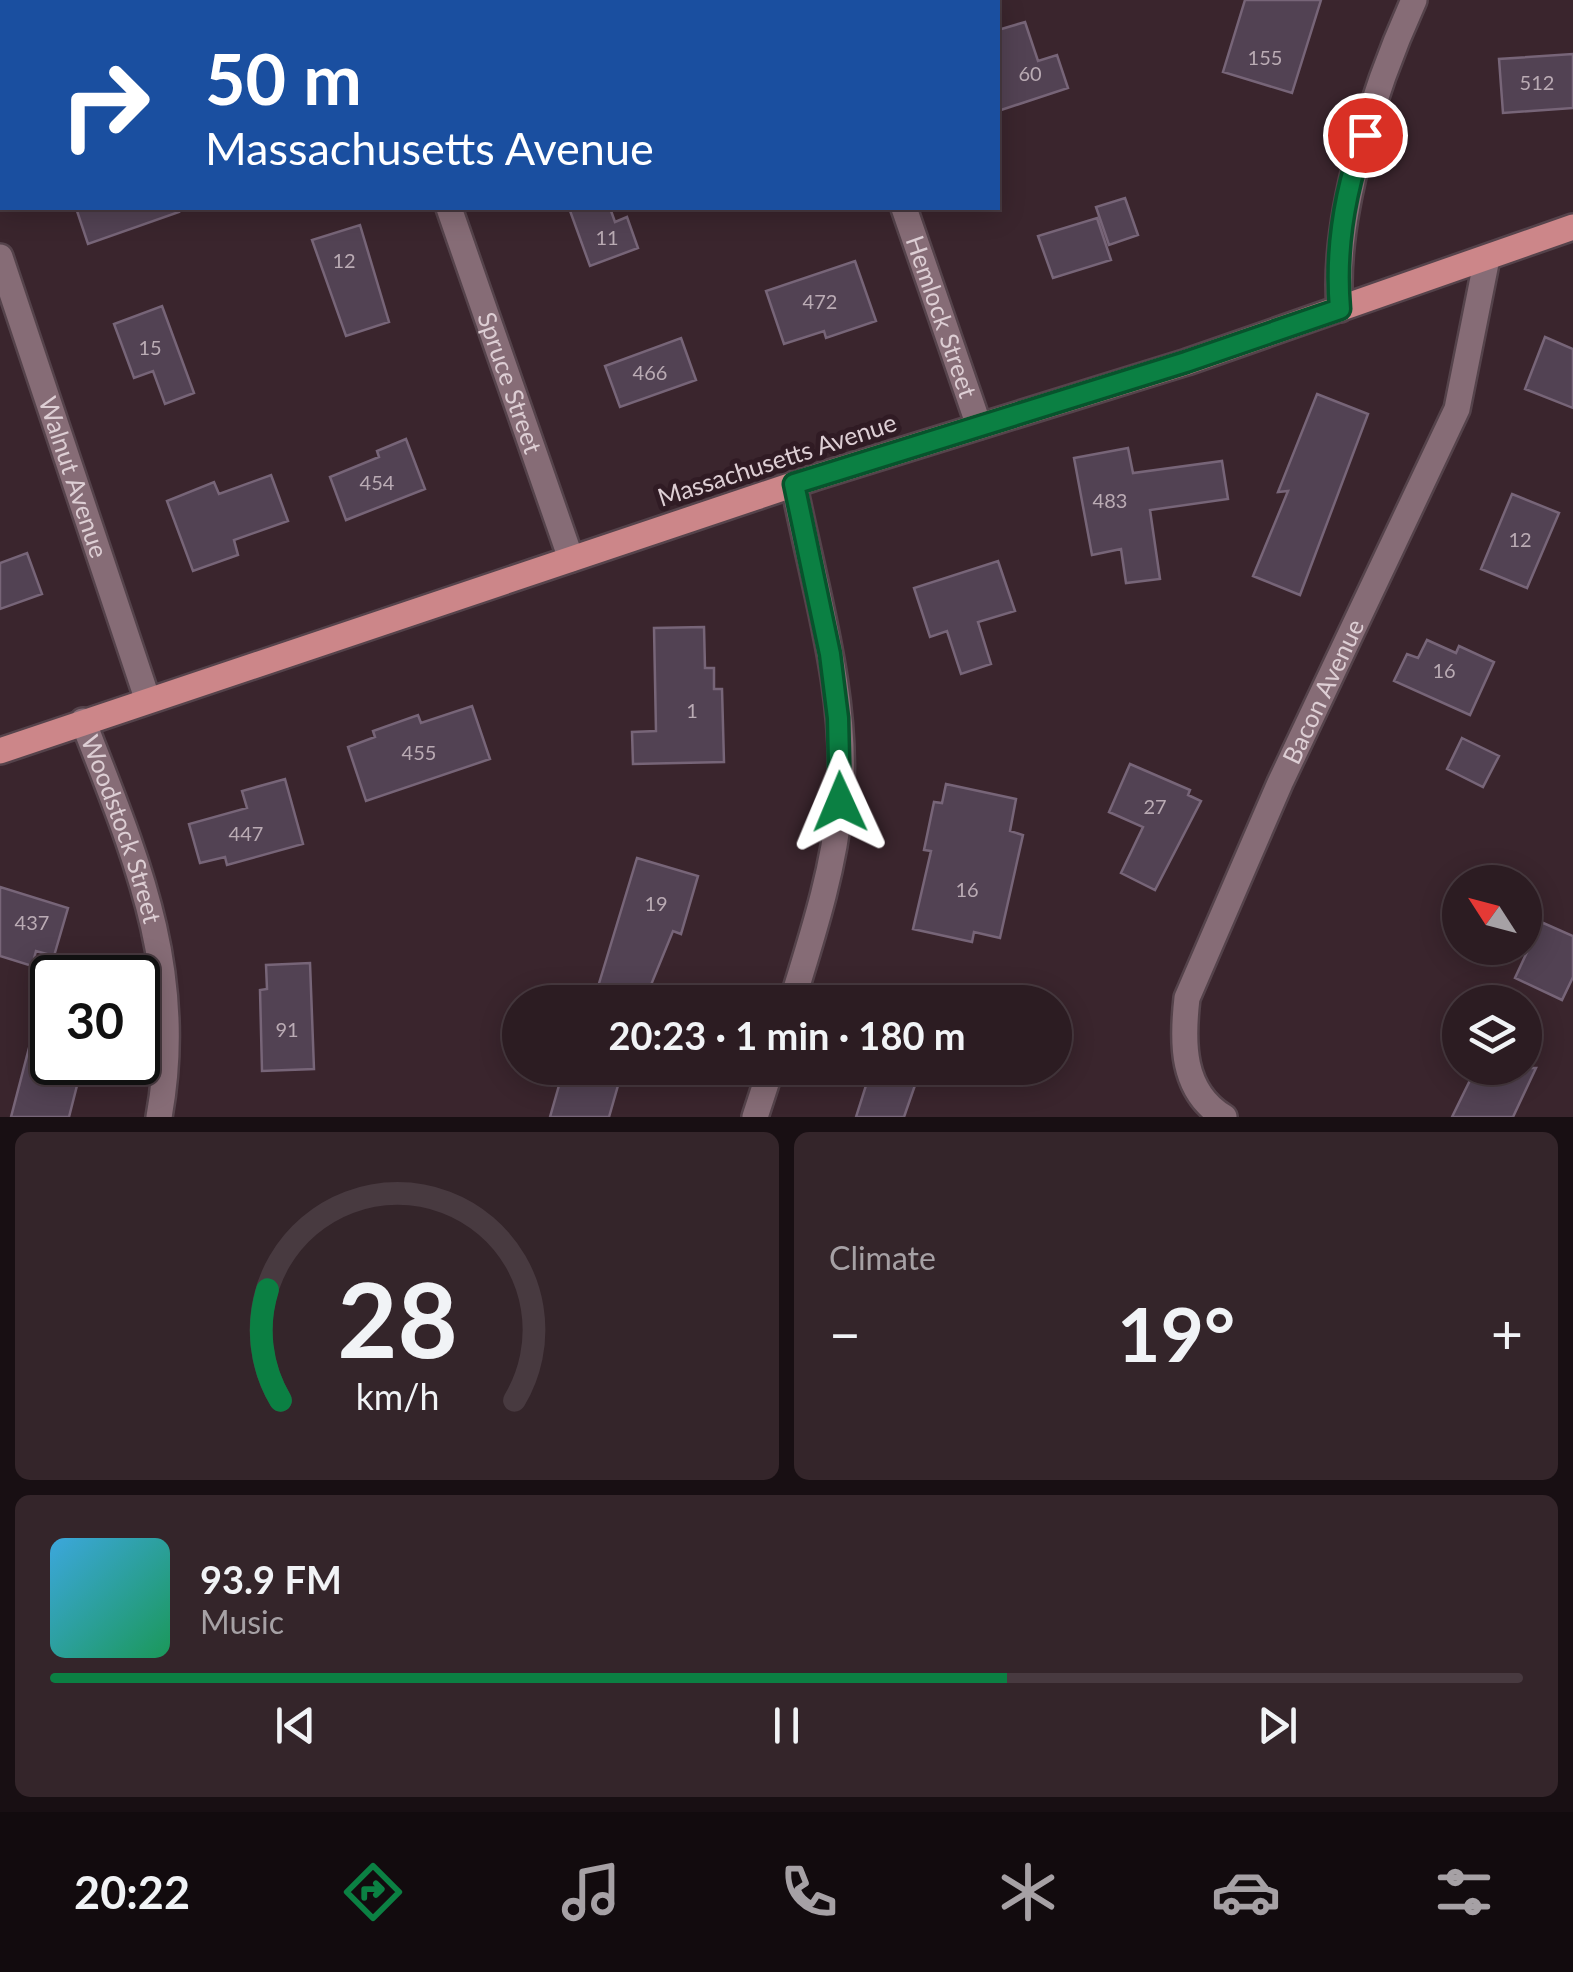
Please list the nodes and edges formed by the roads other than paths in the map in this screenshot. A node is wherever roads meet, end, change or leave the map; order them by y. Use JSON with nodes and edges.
{"nodes":[{"id":1,"x":1414,"y":0,"type":"edge"},
{"id":2,"x":450,"y":210,"type":"edge"},
{"id":3,"x":905,"y":210,"type":"edge"},
{"id":4,"x":1573,"y":227,"type":"edge"},
{"id":5,"x":0,"y":257,"type":"edge"},
{"id":6,"x":1487,"y":258,"type":"junction"},
{"id":7,"x":1340,"y":309,"type":"junction"},
{"id":8,"x":979,"y":426,"type":"junction"},
{"id":9,"x":794,"y":484,"type":"junction"},
{"id":10,"x":571,"y":559,"type":"junction"},
{"id":11,"x":148,"y":698,"type":"junction"},
{"id":12,"x":82,"y":721,"type":"junction"},
{"id":13,"x":0,"y":751,"type":"edge"},
{"id":14,"x":797,"y":985,"type":"edge"},
{"id":15,"x":765,"y":1085,"type":"edge"},
{"id":16,"x":159,"y":1117,"type":"edge"},
{"id":17,"x":755,"y":1117,"type":"edge"},
{"id":18,"x":1224,"y":1117,"type":"edge"}],
"edges":[{"from":1,"to":7,"type":"street"},
{"from":2,"to":10,"type":"street","name":"Spruce Street"},
{"from":3,"to":8,"type":"street","name":"Hemlock Street"},
{"from":4,"to":6,"type":"main road","name":"Massachusetts Avenue"},
{"from":5,"to":11,"type":"street","name":"Walnut Avenue"},
{"from":6,"to":7,"type":"main road","name":"Massachusetts Avenue"},
{"from":6,"to":18,"type":"street","name":"Bacon Avenue"},
{"from":7,"to":8,"type":"main road","name":"Massachusetts Avenue"},
{"from":8,"to":9,"type":"main road","name":"Massachusetts Avenue"},
{"from":9,"to":10,"type":"main road","name":"Massachusetts Avenue"},
{"from":9,"to":14,"type":"street"},
{"from":10,"to":11,"type":"main road","name":"Massachusetts Avenue"},
{"from":11,"to":12,"type":"main road","name":"Massachusetts Avenue"},
{"from":12,"to":13,"type":"main road","name":"Massachusetts Avenue"},
{"from":12,"to":16,"type":"street","name":"Woodstock Street"},
{"from":15,"to":17,"type":"street"}]}
